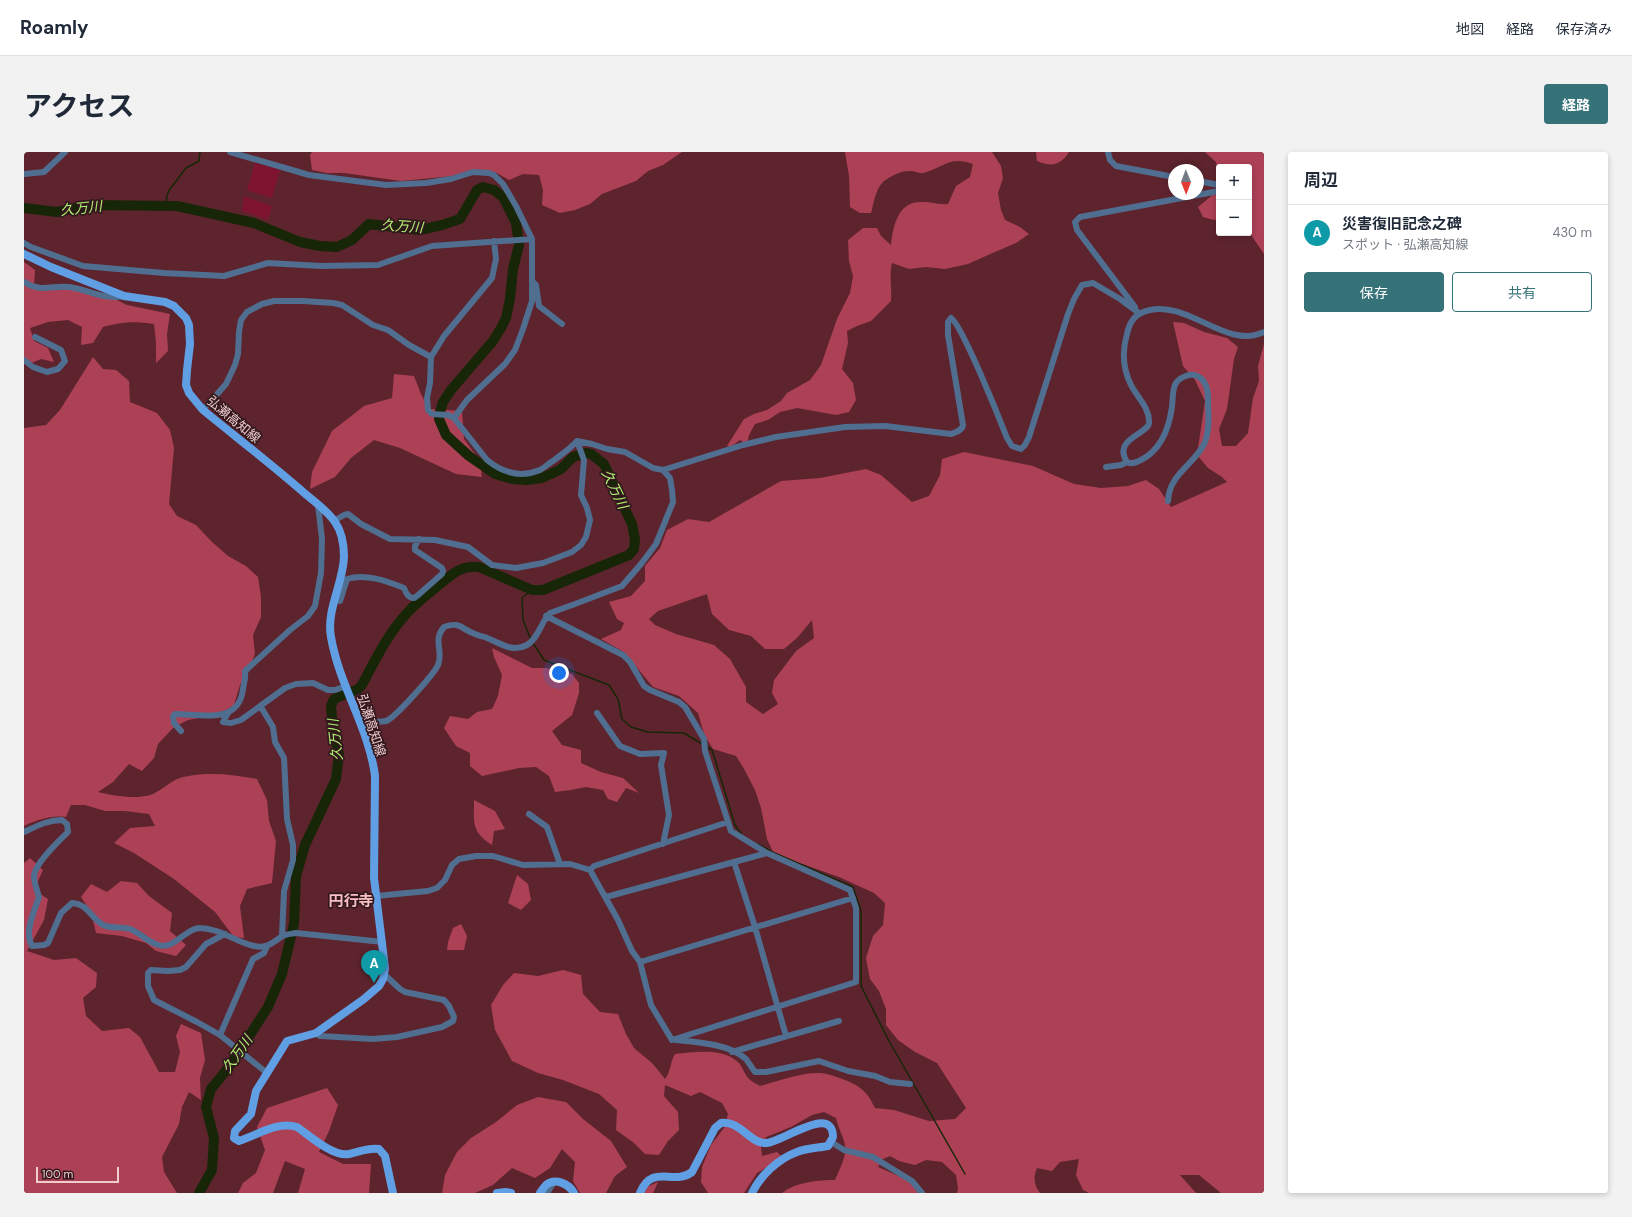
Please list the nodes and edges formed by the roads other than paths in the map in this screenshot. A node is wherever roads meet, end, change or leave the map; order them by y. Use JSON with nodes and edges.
{"nodes":[{"id":1,"x":65,"y":152,"type":"edge"},
{"id":2,"x":230,"y":152,"type":"edge"},
{"id":3,"x":1108,"y":152,"type":"edge"},
{"id":4,"x":24,"y":174,"type":"edge"},
{"id":5,"x":1168,"y":176,"type":"edge"},
{"id":6,"x":1204,"y":183,"type":"edge"},
{"id":7,"x":1216,"y":185,"type":"edge"},
{"id":8,"x":1216,"y":192,"type":"edge"},
{"id":9,"x":532,"y":238,"type":"junction"},
{"id":10,"x":494,"y":241,"type":"junction"},
{"id":11,"x":24,"y":243,"type":"edge"},
{"id":12,"x":24,"y":254,"type":"edge"},
{"id":13,"x":532,"y":281,"type":"junction"},
{"id":14,"x":24,"y":282,"type":"edge"},
{"id":15,"x":124,"y":296,"type":"junction"},
{"id":16,"x":1139,"y":313,"type":"junction"},
{"id":17,"x":562,"y":324,"type":"dead end"},
{"id":18,"x":1264,"y":332,"type":"edge"},
{"id":19,"x":35,"y":337,"type":"dead end"},
{"id":20,"x":431,"y":357,"type":"junction"},
{"id":21,"x":24,"y":360,"type":"edge"},
{"id":22,"x":203,"y":410,"type":"junction"},
{"id":23,"x":451,"y":417,"type":"junction"},
{"id":24,"x":578,"y":444,"type":"junction"},
{"id":25,"x":1127,"y":462,"type":"junction"},
{"id":26,"x":1106,"y":467,"type":"dead end"},
{"id":27,"x":663,"y":470,"type":"junction"},
{"id":28,"x":1168,"y":500,"type":"dead end"},
{"id":29,"x":318,"y":505,"type":"junction"},
{"id":30,"x":334,"y":521,"type":"junction"},
{"id":31,"x":418,"y":539,"type":"junction"},
{"id":32,"x":335,"y":600,"type":"junction"},
{"id":33,"x":546,"y":616,"type":"junction"},
{"id":34,"x":347,"y":687,"type":"junction"},
{"id":35,"x":261,"y":707,"type":"junction"},
{"id":36,"x":228,"y":713,"type":"junction"},
{"id":37,"x":597,"y":713,"type":"dead end"},
{"id":38,"x":359,"y":720,"type":"junction"},
{"id":39,"x":181,"y":731,"type":"dead end"},
{"id":40,"x":529,"y":814,"type":"dead end"},
{"id":41,"x":728,"y":822,"type":"junction"},
{"id":42,"x":24,"y":832,"type":"edge"},
{"id":43,"x":663,"y":844,"type":"junction"},
{"id":44,"x":768,"y":852,"type":"junction"},
{"id":45,"x":734,"y":862,"type":"junction"},
{"id":46,"x":560,"y":864,"type":"junction"},
{"id":47,"x":590,"y":870,"type":"junction"},
{"id":48,"x":376,"y":896,"type":"junction"},
{"id":49,"x":606,"y":897,"type":"junction"},
{"id":50,"x":853,"y":898,"type":"junction"},
{"id":51,"x":755,"y":927,"type":"junction"},
{"id":52,"x":225,"y":934,"type":"junction"},
{"id":53,"x":282,"y":936,"type":"junction"},
{"id":54,"x":383,"y":942,"type":"junction"},
{"id":55,"x":267,"y":946,"type":"junction"},
{"id":56,"x":640,"y":962,"type":"junction"},
{"id":57,"x":384,"y":974,"type":"junction"},
{"id":58,"x":778,"y":1007,"type":"junction"},
{"id":59,"x":839,"y":1021,"type":"dead end"},
{"id":60,"x":316,"y":1033,"type":"junction"},
{"id":61,"x":220,"y":1035,"type":"junction"},
{"id":62,"x":786,"y":1036,"type":"junction"},
{"id":63,"x":672,"y":1040,"type":"junction"},
{"id":64,"x":732,"y":1052,"type":"junction"},
{"id":65,"x":268,"y":1073,"type":"junction"},
{"id":66,"x":910,"y":1084,"type":"dead end"},
{"id":67,"x":831,"y":1142,"type":"junction"},
{"id":68,"x":554,"y":1182,"type":"junction"},
{"id":69,"x":393,"y":1193,"type":"edge"},
{"id":70,"x":496,"y":1193,"type":"edge"},
{"id":71,"x":511,"y":1193,"type":"edge"},
{"id":72,"x":540,"y":1193,"type":"edge"},
{"id":73,"x":547,"y":1193,"type":"edge"},
{"id":74,"x":574,"y":1193,"type":"edge"},
{"id":75,"x":640,"y":1193,"type":"edge"},
{"id":76,"x":752,"y":1193,"type":"edge"},
{"id":77,"x":922,"y":1193,"type":"edge"}],
"edges":[{"from":1,"to":4,"type":"street"},
{"from":2,"to":9,"type":"street"},
{"from":3,"to":5,"type":"street"},
{"from":6,"to":7,"type":"street"},
{"from":8,"to":16,"type":"street"},
{"from":9,"to":10,"type":"street"},
{"from":9,"to":13,"type":"street"},
{"from":10,"to":11,"type":"street"},
{"from":10,"to":20,"type":"street"},
{"from":12,"to":15,"type":"main road","name":"弘瀬高知線"},
{"from":13,"to":17,"type":"street"},
{"from":13,"to":23,"type":"street"},
{"from":14,"to":15,"type":"street"},
{"from":15,"to":22,"type":"main road","name":"弘瀬高知線"},
{"from":16,"to":18,"type":"street"},
{"from":16,"to":25,"type":"street"},
{"from":16,"to":27,"type":"street"},
{"from":19,"to":21,"type":"street"},
{"from":20,"to":22,"type":"street"},
{"from":20,"to":23,"type":"street"},
{"from":22,"to":29,"type":"main road","name":"弘瀬高知線"},
{"from":23,"to":24,"type":"street"},
{"from":24,"to":27,"type":"street"},
{"from":24,"to":31,"type":"street"},
{"from":25,"to":26,"type":"street"},
{"from":25,"to":28,"type":"street"},
{"from":27,"to":33,"type":"street"},
{"from":29,"to":30,"type":"main road","name":"弘瀬高知線"},
{"from":29,"to":36,"type":"street"},
{"from":30,"to":31,"type":"street"},
{"from":30,"to":32,"type":"main road","name":"弘瀬高知線"},
{"from":31,"to":32,"type":"street"},
{"from":32,"to":34,"type":"main road","name":"弘瀬高知線"},
{"from":33,"to":38,"type":"street"},
{"from":33,"to":41,"type":"street"},
{"from":34,"to":35,"type":"street"},
{"from":34,"to":38,"type":"main road","name":"弘瀬高知線"},
{"from":35,"to":36,"type":"street"},
{"from":35,"to":53,"type":"street"},
{"from":36,"to":39,"type":"street"},
{"from":37,"to":43,"type":"street"},
{"from":38,"to":48,"type":"main road","name":"弘瀬高知線"},
{"from":40,"to":46,"type":"street"},
{"from":41,"to":43,"type":"street"},
{"from":41,"to":44,"type":"street"},
{"from":42,"to":52,"type":"street"},
{"from":43,"to":47,"type":"street"},
{"from":44,"to":45,"type":"street"},
{"from":44,"to":50,"type":"street"},
{"from":45,"to":49,"type":"street"},
{"from":45,"to":51,"type":"street"},
{"from":46,"to":47,"type":"street"},
{"from":46,"to":48,"type":"street"},
{"from":47,"to":49,"type":"street"},
{"from":48,"to":54,"type":"main road","name":"弘瀬高知線"},
{"from":49,"to":56,"type":"street"},
{"from":50,"to":51,"type":"street"},
{"from":50,"to":58,"type":"street"},
{"from":51,"to":56,"type":"street"},
{"from":51,"to":58,"type":"street"},
{"from":52,"to":55,"type":"street"},
{"from":52,"to":61,"type":"street"},
{"from":53,"to":54,"type":"street"},
{"from":53,"to":55,"type":"street"},
{"from":54,"to":57,"type":"main road","name":"弘瀬高知線"},
{"from":55,"to":61,"type":"street"},
{"from":56,"to":63,"type":"street"},
{"from":57,"to":60,"type":"main road"},
{"from":57,"to":60,"type":"street"},
{"from":58,"to":62,"type":"street"},
{"from":58,"to":63,"type":"street"},
{"from":59,"to":62,"type":"street"},
{"from":60,"to":65,"type":"main road"},
{"from":61,"to":65,"type":"street"},
{"from":62,"to":64,"type":"street"},
{"from":63,"to":64,"type":"street"},
{"from":64,"to":66,"type":"street"},
{"from":65,"to":69,"type":"main road"},
{"from":67,"to":75,"type":"main road"},
{"from":67,"to":76,"type":"main road"},
{"from":67,"to":77,"type":"street"},
{"from":68,"to":72,"type":"main road"},
{"from":68,"to":73,"type":"street"},
{"from":68,"to":74,"type":"main road"},
{"from":70,"to":71,"type":"main road"}]}
